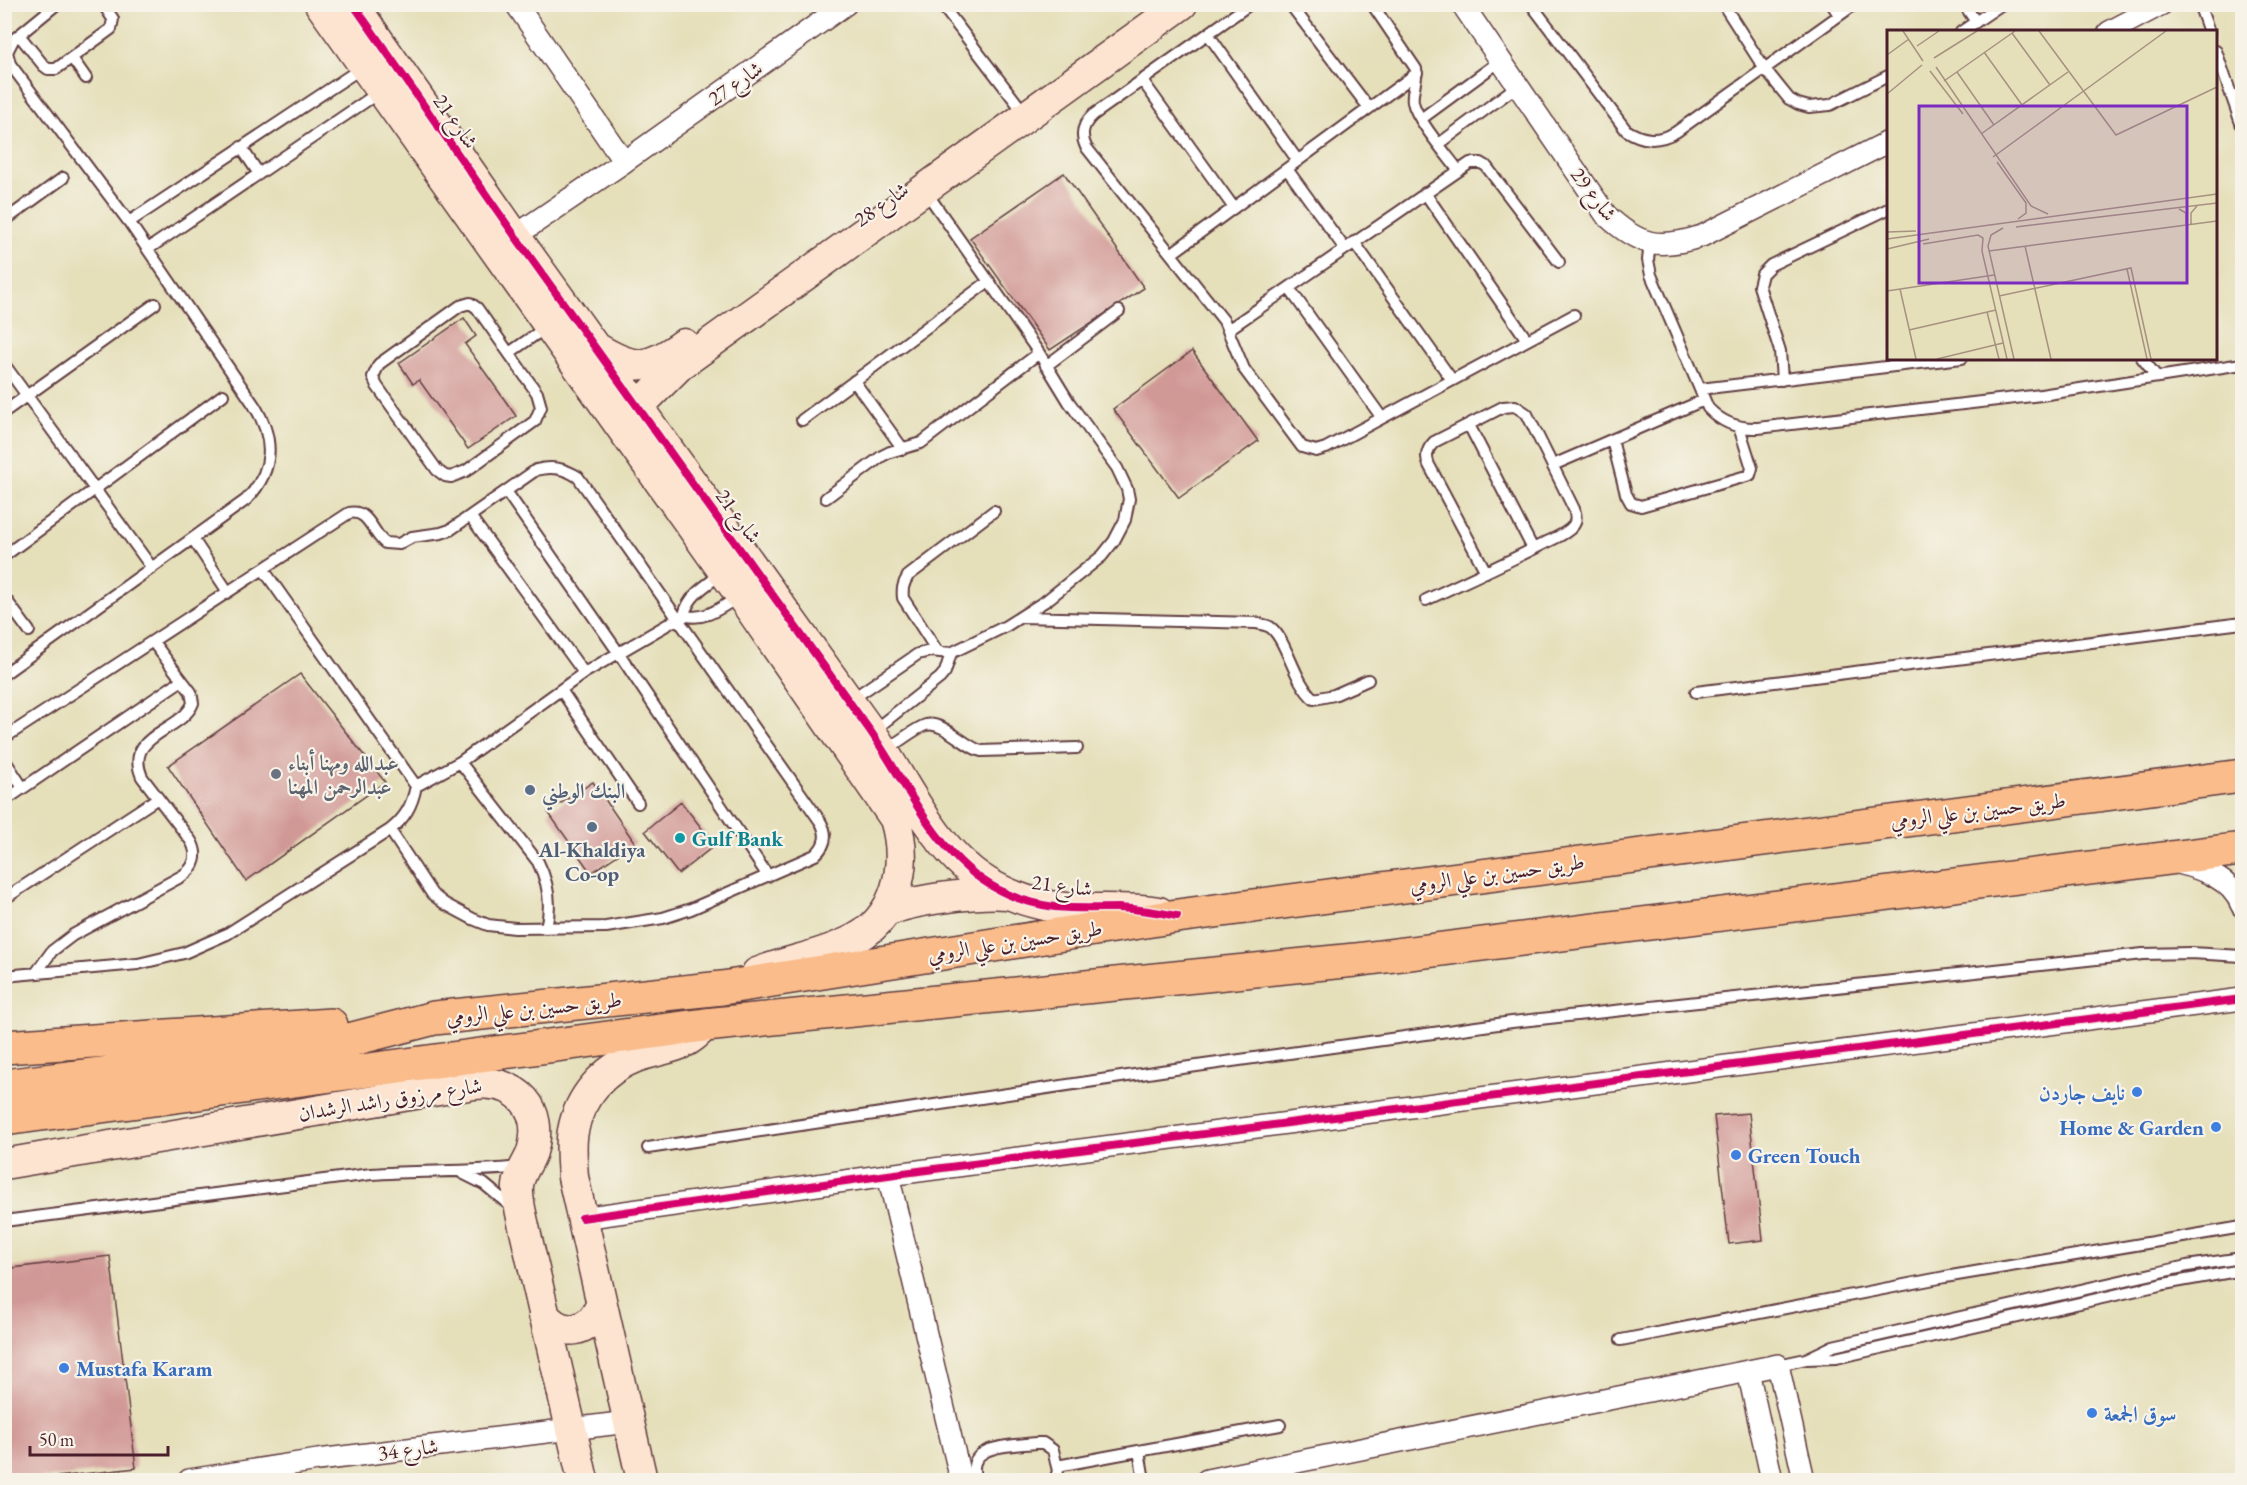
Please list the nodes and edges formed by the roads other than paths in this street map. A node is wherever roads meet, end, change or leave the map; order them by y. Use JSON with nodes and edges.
{"nodes":[{"id":1,"x":57,"y":4,"type":"edge"},
{"id":2,"x":103,"y":4,"type":"edge"},
{"id":3,"x":320,"y":4,"type":"edge"},
{"id":4,"x":353,"y":4,"type":"edge"},
{"id":5,"x":516,"y":4,"type":"edge"},
{"id":6,"x":846,"y":4,"type":"edge"},
{"id":7,"x":941,"y":4,"type":"edge"},
{"id":8,"x":1160,"y":4,"type":"edge"},
{"id":9,"x":1182,"y":4,"type":"edge"},
{"id":10,"x":1250,"y":4,"type":"edge"},
{"id":11,"x":1290,"y":4,"type":"edge"},
{"id":12,"x":1372,"y":4,"type":"edge"},
{"id":13,"x":1462,"y":4,"type":"edge"},
{"id":14,"x":1723,"y":4,"type":"edge"},
{"id":15,"x":1832,"y":4,"type":"edge"},
{"id":16,"x":1855,"y":4,"type":"edge"},
{"id":17,"x":1964,"y":4,"type":"edge"},
{"id":18,"x":2002,"y":4,"type":"edge"},
{"id":19,"x":2162,"y":4,"type":"edge"},
{"id":20,"x":2199,"y":4,"type":"edge"},
{"id":21,"x":1536,"y":6,"type":"edge"},
{"id":22,"x":1839,"y":15,"type":"junction"},
{"id":23,"x":1976,"y":22,"type":"junction"},
{"id":24,"x":1964,"y":30,"type":"edge"},
{"id":25,"x":2113,"y":30,"type":"edge"},
{"id":26,"x":2207,"y":30,"type":"edge"},
{"id":27,"x":1208,"y":34,"type":"junction"},
{"id":28,"x":19,"y":35,"type":"junction"},
{"id":29,"x":2217,"y":54,"type":"edge"},
{"id":30,"x":72,"y":58,"type":"junction"},
{"id":31,"x":375,"y":58,"type":"junction"},
{"id":32,"x":1500,"y":61,"type":"junction"},
{"id":33,"x":1764,"y":68,"type":"junction"},
{"id":34,"x":1417,"y":73,"type":"junction"},
{"id":35,"x":1887,"y":76,"type":"edge"},
{"id":36,"x":86,"y":78,"type":"dead end"},
{"id":37,"x":1142,"y":80,"type":"junction"},
{"id":38,"x":392,"y":83,"type":"junction"},
{"id":39,"x":1517,"y":86,"type":"junction"},
{"id":40,"x":1018,"y":106,"type":"junction"},
{"id":41,"x":1370,"y":108,"type":"junction"},
{"id":42,"x":1421,"y":119,"type":"junction"},
{"id":43,"x":2242,"y":126,"type":"edge"},
{"id":44,"x":1887,"y":143,"type":"edge"},
{"id":45,"x":1439,"y":144,"type":"junction"},
{"id":46,"x":241,"y":147,"type":"junction"},
{"id":47,"x":1298,"y":161,"type":"junction"},
{"id":48,"x":624,"y":162,"type":"junction"},
{"id":49,"x":1287,"y":169,"type":"junction"},
{"id":50,"x":1458,"y":170,"type":"junction"},
{"id":51,"x":259,"y":174,"type":"junction"},
{"id":52,"x":63,"y":178,"type":"dead end"},
{"id":53,"x":924,"y":189,"type":"junction"},
{"id":54,"x":1425,"y":193,"type":"junction"},
{"id":55,"x":1234,"y":208,"type":"junction"},
{"id":56,"x":1887,"y":209,"type":"edge"},
{"id":57,"x":4,"y":221,"type":"edge"},
{"id":58,"x":129,"y":222,"type":"junction"},
{"id":59,"x":514,"y":236,"type":"junction"},
{"id":60,"x":1354,"y":242,"type":"junction"},
{"id":61,"x":1650,"y":243,"type":"junction"},
{"id":62,"x":148,"y":249,"type":"junction"},
{"id":63,"x":1345,"y":249,"type":"junction"},
{"id":64,"x":1171,"y":254,"type":"junction"},
{"id":65,"x":1559,"y":261,"type":"dead end"},
{"id":66,"x":989,"y":281,"type":"junction"},
{"id":67,"x":1289,"y":288,"type":"junction"},
{"id":68,"x":155,"y":304,"type":"dead end"},
{"id":69,"x":1119,"y":311,"type":"dead end"},
{"id":70,"x":1574,"y":315,"type":"dead end"},
{"id":71,"x":549,"y":326,"type":"junction"},
{"id":72,"x":1229,"y":329,"type":"junction"},
{"id":73,"x":1527,"y":340,"type":"junction"},
{"id":74,"x":594,"y":346,"type":"junction"},
{"id":75,"x":509,"y":353,"type":"junction"},
{"id":76,"x":1039,"y":353,"type":"junction"},
{"id":77,"x":1946,"y":360,"type":"edge"},
{"id":78,"x":2144,"y":360,"type":"edge"},
{"id":79,"x":4,"y":364,"type":"edge"},
{"id":80,"x":2242,"y":364,"type":"edge"},
{"id":81,"x":1046,"y":366,"type":"junction"},
{"id":82,"x":2157,"y":377,"type":"junction"},
{"id":83,"x":1452,"y":380,"type":"junction"},
{"id":84,"x":1782,"y":380,"type":"junction"},
{"id":85,"x":854,"y":381,"type":"junction"},
{"id":86,"x":27,"y":395,"type":"junction"},
{"id":87,"x":223,"y":395,"type":"dead end"},
{"id":88,"x":1702,"y":395,"type":"junction"},
{"id":89,"x":4,"y":411,"type":"edge"},
{"id":90,"x":628,"y":416,"type":"junction"},
{"id":91,"x":1382,"y":418,"type":"junction"},
{"id":92,"x":802,"y":420,"type":"dead end"},
{"id":93,"x":1469,"y":424,"type":"junction"},
{"id":94,"x":1739,"y":427,"type":"junction"},
{"id":95,"x":1612,"y":440,"type":"junction"},
{"id":96,"x":903,"y":449,"type":"junction"},
{"id":97,"x":1552,"y":465,"type":"junction"},
{"id":98,"x":94,"y":489,"type":"junction"},
{"id":99,"x":506,"y":491,"type":"junction"},
{"id":100,"x":826,"y":498,"type":"dead end"},
{"id":101,"x":994,"y":511,"type":"dead end"},
{"id":102,"x":470,"y":516,"type":"junction"},
{"id":103,"x":193,"y":539,"type":"junction"},
{"id":104,"x":1533,"y":549,"type":"junction"},
{"id":105,"x":4,"y":556,"type":"edge"},
{"id":106,"x":152,"y":568,"type":"junction"},
{"id":107,"x":262,"y":569,"type":"junction"},
{"id":108,"x":1486,"y":572,"type":"junction"},
{"id":109,"x":732,"y":584,"type":"junction"},
{"id":110,"x":228,"y":592,"type":"junction"},
{"id":111,"x":4,"y":597,"type":"edge"},
{"id":112,"x":1426,"y":600,"type":"dead end"},
{"id":113,"x":681,"y":617,"type":"junction"},
{"id":114,"x":1021,"y":617,"type":"junction"},
{"id":115,"x":2242,"y":623,"type":"edge"},
{"id":116,"x":29,"y":631,"type":"dead end"},
{"id":117,"x":153,"y":642,"type":"junction"},
{"id":118,"x":937,"y":651,"type":"junction"},
{"id":119,"x":618,"y":652,"type":"junction"},
{"id":120,"x":951,"y":653,"type":"junction"},
{"id":121,"x":584,"y":673,"type":"junction"},
{"id":122,"x":4,"y":674,"type":"edge"},
{"id":123,"x":182,"y":680,"type":"junction"},
{"id":124,"x":1368,"y":680,"type":"dead end"},
{"id":125,"x":561,"y":690,"type":"junction"},
{"id":126,"x":1696,"y":692,"type":"dead end"},
{"id":127,"x":849,"y":701,"type":"junction"},
{"id":128,"x":4,"y":738,"type":"edge"},
{"id":129,"x":878,"y":742,"type":"junction"},
{"id":130,"x":1077,"y":748,"type":"dead end"},
{"id":131,"x":4,"y":759,"type":"edge"},
{"id":132,"x":460,"y":762,"type":"junction"},
{"id":133,"x":2242,"y":776,"type":"edge"},
{"id":134,"x":416,"y":786,"type":"junction"},
{"id":135,"x":23,"y":788,"type":"junction"},
{"id":136,"x":891,"y":788,"type":"junction"},
{"id":137,"x":158,"y":798,"type":"junction"},
{"id":138,"x":4,"y":801,"type":"edge"},
{"id":139,"x":638,"y":803,"type":"dead end"},
{"id":140,"x":390,"y":830,"type":"junction"},
{"id":141,"x":2242,"y":849,"type":"edge"},
{"id":142,"x":2160,"y":859,"type":"junction"},
{"id":143,"x":768,"y":876,"type":"junction"},
{"id":144,"x":1008,"y":894,"type":"junction"},
{"id":145,"x":4,"y":899,"type":"edge"},
{"id":146,"x":2242,"y":906,"type":"edge"},
{"id":147,"x":885,"y":912,"type":"junction"},
{"id":148,"x":1177,"y":916,"type":"junction"},
{"id":149,"x":546,"y":928,"type":"junction"},
{"id":150,"x":2242,"y":956,"type":"edge"},
{"id":151,"x":36,"y":973,"type":"junction"},
{"id":152,"x":4,"y":976,"type":"edge"},
{"id":153,"x":722,"y":988,"type":"junction"},
{"id":154,"x":2242,"y":999,"type":"edge"},
{"id":155,"x":435,"y":1018,"type":"junction"},
{"id":156,"x":705,"y":1024,"type":"junction"},
{"id":157,"x":4,"y":1047,"type":"edge"},
{"id":158,"x":4,"y":1086,"type":"edge"},
{"id":159,"x":149,"y":1099,"type":"junction"},
{"id":160,"x":4,"y":1119,"type":"edge"},
{"id":161,"x":4,"y":1131,"type":"edge"},
{"id":162,"x":648,"y":1148,"type":"dead end"},
{"id":163,"x":4,"y":1164,"type":"edge"},
{"id":164,"x":526,"y":1164,"type":"junction"},
{"id":165,"x":453,"y":1170,"type":"junction"},
{"id":166,"x":888,"y":1175,"type":"junction"},
{"id":167,"x":573,"y":1177,"type":"junction"},
{"id":168,"x":522,"y":1218,"type":"junction"},
{"id":169,"x":582,"y":1218,"type":"junction"},
{"id":170,"x":4,"y":1221,"type":"edge"},
{"id":171,"x":2242,"y":1227,"type":"edge"},
{"id":172,"x":2242,"y":1258,"type":"edge"},
{"id":173,"x":2242,"y":1270,"type":"edge"},
{"id":174,"x":601,"y":1305,"type":"junction"},
{"id":175,"x":544,"y":1315,"type":"junction"},
{"id":176,"x":1621,"y":1340,"type":"dead end"},
{"id":177,"x":1806,"y":1359,"type":"junction"},
{"id":178,"x":1778,"y":1365,"type":"junction"},
{"id":179,"x":1748,"y":1371,"type":"junction"},
{"id":180,"x":628,"y":1422,"type":"junction"},
{"id":181,"x":1280,"y":1425,"type":"dead end"},
{"id":182,"x":571,"y":1430,"type":"junction"},
{"id":183,"x":1139,"y":1451,"type":"junction"},
{"id":184,"x":1057,"y":1466,"type":"junction"},
{"id":185,"x":189,"y":1480,"type":"edge"},
{"id":186,"x":583,"y":1480,"type":"edge"},
{"id":187,"x":642,"y":1480,"type":"edge"},
{"id":188,"x":961,"y":1480,"type":"edge"},
{"id":189,"x":976,"y":1480,"type":"edge"},
{"id":190,"x":1055,"y":1480,"type":"edge"},
{"id":191,"x":1144,"y":1480,"type":"edge"},
{"id":192,"x":1207,"y":1480,"type":"edge"},
{"id":193,"x":1772,"y":1480,"type":"edge"},
{"id":194,"x":1804,"y":1480,"type":"edge"}],
"edges":[{"from":1,"to":28,"type":"lane"},
{"from":2,"to":30,"type":"lane"},
{"from":3,"to":31,"type":"street","name":"شارع 21"},
{"from":4,"to":31,"type":"street","name":"شارع 21"},
{"from":5,"to":48,"type":"street"},
{"from":6,"to":48,"type":"street","name":"شارع 27"},
{"from":7,"to":40,"type":"lane"},
{"from":8,"to":40,"type":"street","name":"شارع 28"},
{"from":9,"to":53,"type":"street","name":"شارع 28"},
{"from":10,"to":27,"type":"lane"},
{"from":11,"to":41,"type":"lane"},
{"from":12,"to":34,"type":"lane"},
{"from":13,"to":32,"type":"street","name":"شارع 29"},
{"from":14,"to":33,"type":"lane"},
{"from":15,"to":22,"type":"lane"},
{"from":16,"to":22,"type":"lane"},
{"from":17,"to":23,"type":"lane"},
{"from":18,"to":23,"type":"lane"},
{"from":19,"to":25,"type":"street"},
{"from":20,"to":26,"type":"lane"},
{"from":21,"to":33,"type":"lane"},
{"from":22,"to":33,"type":"lane"},
{"from":23,"to":24,"type":"lane"},
{"from":27,"to":37,"type":"lane"},
{"from":27,"to":47,"type":"lane"},
{"from":28,"to":30,"type":"lane"},
{"from":28,"to":58,"type":"lane"},
{"from":29,"to":43,"type":"lane"},
{"from":30,"to":36,"type":"lane"},
{"from":31,"to":38,"type":"street","name":"شارع 21"},
{"from":31,"to":46,"type":"lane"},
{"from":32,"to":39,"type":"street","name":"شارع 29"},
{"from":32,"to":42,"type":"lane"},
{"from":33,"to":35,"type":"lane"},
{"from":34,"to":41,"type":"lane"},
{"from":34,"to":42,"type":"lane"},
{"from":37,"to":55,"type":"lane"},
{"from":37,"to":64,"type":"lane"},
{"from":38,"to":51,"type":"lane"},
{"from":38,"to":59,"type":"street","name":"شارع 21"},
{"from":38,"to":71,"type":"street","name":"شارع 21"},
{"from":39,"to":45,"type":"lane"},
{"from":39,"to":61,"type":"street","name":"شارع 29"},
{"from":40,"to":74,"type":"street","name":"شارع 28"},
{"from":41,"to":47,"type":"lane"},
{"from":42,"to":45,"type":"lane"},
{"from":44,"to":61,"type":"street","name":"شارع 29"},
{"from":45,"to":50,"type":"lane"},
{"from":46,"to":51,"type":"lane"},
{"from":46,"to":58,"type":"lane"},
{"from":47,"to":49,"type":"lane"},
{"from":48,"to":59,"type":"street","name":"شارع 27"},
{"from":49,"to":55,"type":"lane"},
{"from":49,"to":63,"type":"lane"},
{"from":50,"to":54,"type":"lane"},
{"from":50,"to":65,"type":"lane"},
{"from":51,"to":62,"type":"lane"},
{"from":52,"to":57,"type":"lane"},
{"from":53,"to":66,"type":"lane"},
{"from":53,"to":90,"type":"street","name":"شارع 28"},
{"from":54,"to":60,"type":"lane"},
{"from":54,"to":73,"type":"lane"},
{"from":55,"to":64,"type":"lane"},
{"from":56,"to":84,"type":"lane"},
{"from":58,"to":62,"type":"lane"},
{"from":59,"to":74,"type":"street","name":"شارع 21"},
{"from":60,"to":63,"type":"lane"},
{"from":60,"to":83,"type":"lane"},
{"from":61,"to":88,"type":"lane"},
{"from":62,"to":103,"type":"lane"},
{"from":63,"to":67,"type":"lane"},
{"from":64,"to":72,"type":"lane"},
{"from":66,"to":76,"type":"lane"},
{"from":66,"to":85,"type":"lane"},
{"from":67,"to":72,"type":"lane"},
{"from":67,"to":91,"type":"lane"},
{"from":68,"to":86,"type":"lane"},
{"from":69,"to":81,"type":"lane"},
{"from":70,"to":73,"type":"lane"},
{"from":71,"to":75,"type":"lane"},
{"from":71,"to":90,"type":"street","name":"شارع 21"},
{"from":72,"to":91,"type":"lane"},
{"from":73,"to":83,"type":"lane"},
{"from":74,"to":90,"type":"street","name":"شارع 21"},
{"from":75,"to":75,"type":"lane"},
{"from":76,"to":81,"type":"lane"},
{"from":76,"to":96,"type":"lane"},
{"from":77,"to":84,"type":"lane"},
{"from":78,"to":82,"type":"lane"},
{"from":79,"to":86,"type":"lane"},
{"from":80,"to":82,"type":"lane"},
{"from":81,"to":114,"type":"lane"},
{"from":82,"to":94,"type":"lane"},
{"from":83,"to":91,"type":"lane"},
{"from":84,"to":88,"type":"lane"},
{"from":85,"to":92,"type":"lane"},
{"from":85,"to":96,"type":"lane"},
{"from":86,"to":89,"type":"lane"},
{"from":86,"to":98,"type":"lane"},
{"from":87,"to":98,"type":"lane"},
{"from":88,"to":94,"type":"lane"},
{"from":88,"to":95,"type":"lane"},
{"from":90,"to":109,"type":"street","name":"شارع 21"},
{"from":90,"to":127,"type":"street","name":"شارع 21"},
{"from":93,"to":97,"type":"lane"},
{"from":93,"to":104,"type":"lane"},
{"from":93,"to":108,"type":"lane"},
{"from":94,"to":95,"type":"lane"},
{"from":95,"to":97,"type":"lane"},
{"from":96,"to":100,"type":"lane"},
{"from":97,"to":104,"type":"lane"},
{"from":98,"to":105,"type":"lane"},
{"from":98,"to":106,"type":"lane"},
{"from":99,"to":102,"type":"lane"},
{"from":99,"to":113,"type":"lane"},
{"from":99,"to":119,"type":"lane"},
{"from":101,"to":118,"type":"lane"},
{"from":102,"to":107,"type":"lane"},
{"from":102,"to":121,"type":"lane"},
{"from":103,"to":106,"type":"lane"},
{"from":103,"to":110,"type":"lane"},
{"from":104,"to":108,"type":"lane"},
{"from":106,"to":122,"type":"lane"},
{"from":107,"to":110,"type":"lane"},
{"from":107,"to":134,"type":"lane"},
{"from":108,"to":112,"type":"lane"},
{"from":109,"to":113,"type":"lane"},
{"from":109,"to":113,"type":"lane"},
{"from":109,"to":136,"type":"street","name":"شارع 21"},
{"from":110,"to":117,"type":"lane"},
{"from":111,"to":116,"type":"lane"},
{"from":113,"to":119,"type":"lane"},
{"from":113,"to":143,"type":"lane"},
{"from":114,"to":120,"type":"lane"},
{"from":114,"to":124,"type":"lane"},
{"from":115,"to":126,"type":"lane"},
{"from":117,"to":123,"type":"lane"},
{"from":117,"to":128,"type":"lane"},
{"from":118,"to":120,"type":"lane"},
{"from":118,"to":127,"type":"lane"},
{"from":119,"to":121,"type":"lane"},
{"from":119,"to":143,"type":"lane"},
{"from":120,"to":129,"type":"lane"},
{"from":121,"to":125,"type":"lane"},
{"from":123,"to":135,"type":"lane"},
{"from":123,"to":137,"type":"lane"},
{"from":125,"to":132,"type":"lane"},
{"from":125,"to":139,"type":"lane"},
{"from":127,"to":129,"type":"street","name":"شارع 21"},
{"from":129,"to":130,"type":"lane"},
{"from":129,"to":136,"type":"street","name":"شارع 21"},
{"from":131,"to":135,"type":"lane"},
{"from":132,"to":134,"type":"lane"},
{"from":132,"to":149,"type":"lane"},
{"from":133,"to":148,"type":"highway","name":"طريق حسين بن علي الرومي"},
{"from":134,"to":140,"type":"lane"},
{"from":135,"to":138,"type":"lane"},
{"from":136,"to":144,"type":"street","name":"شارع 21"},
{"from":136,"to":147,"type":"street","name":"شارع 21"},
{"from":137,"to":145,"type":"lane"},
{"from":137,"to":151,"type":"lane"},
{"from":140,"to":149,"type":"lane"},
{"from":140,"to":151,"type":"lane"},
{"from":141,"to":142,"type":"highway","name":"طريق حسين بن علي الرومي"},
{"from":142,"to":146,"type":"street"},
{"from":142,"to":156,"type":"highway","name":"طريق حسين بن علي الرومي"},
{"from":143,"to":149,"type":"lane"},
{"from":144,"to":147,"type":"street"},
{"from":144,"to":148,"type":"street","name":"شارع 21"},
{"from":147,"to":153,"type":"street","name":"شارع 21"},
{"from":148,"to":153,"type":"highway","name":"طريق حسين بن علي الرومي"},
{"from":150,"to":162,"type":"lane"},
{"from":151,"to":152,"type":"lane"},
{"from":153,"to":155,"type":"highway","name":"طريق حسين بن علي الرومي"},
{"from":154,"to":166,"type":"street"},
{"from":155,"to":157,"type":"highway"},
{"from":155,"to":158,"type":"highway","name":"طريق حسين بن علي الرومي"},
{"from":156,"to":159,"type":"highway","name":"طريق حسين بن علي الرومي"},
{"from":156,"to":167,"type":"street"},
{"from":159,"to":160,"type":"highway","name":"طريق حسين بن علي الرومي"},
{"from":159,"to":161,"type":"highway"},
{"from":163,"to":164,"type":"street","name":"شارع مرزوق راشد الرشدان"},
{"from":164,"to":165,"type":"lane"},
{"from":164,"to":167,"type":"street"},
{"from":164,"to":168,"type":"street","name":"شارع مرزوق راشد الرشدان"},
{"from":165,"to":168,"type":"lane"},
{"from":165,"to":170,"type":"lane"},
{"from":166,"to":169,"type":"street"},
{"from":166,"to":188,"type":"street"},
{"from":167,"to":169,"type":"street"},
{"from":168,"to":175,"type":"street","name":"شارع مرزوق راشد الرشدان"},
{"from":169,"to":174,"type":"street"},
{"from":171,"to":176,"type":"lane"},
{"from":172,"to":177,"type":"lane"},
{"from":173,"to":177,"type":"lane"},
{"from":174,"to":175,"type":"street"},
{"from":174,"to":180,"type":"street"},
{"from":175,"to":182,"type":"street","name":"شارع مرزوق راشد الرشدان"},
{"from":177,"to":178,"type":"lane"},
{"from":178,"to":179,"type":"street"},
{"from":178,"to":194,"type":"street"},
{"from":179,"to":192,"type":"street"},
{"from":179,"to":193,"type":"street"},
{"from":180,"to":182,"type":"street","name":"شارع 34"},
{"from":180,"to":187,"type":"street"},
{"from":181,"to":183,"type":"lane"},
{"from":182,"to":185,"type":"street","name":"شارع 34"},
{"from":182,"to":186,"type":"street","name":"شارع مرزوق راشد الرشدان"},
{"from":183,"to":184,"type":"lane"},
{"from":183,"to":191,"type":"lane"},
{"from":184,"to":189,"type":"lane"},
{"from":184,"to":190,"type":"lane"}]}
